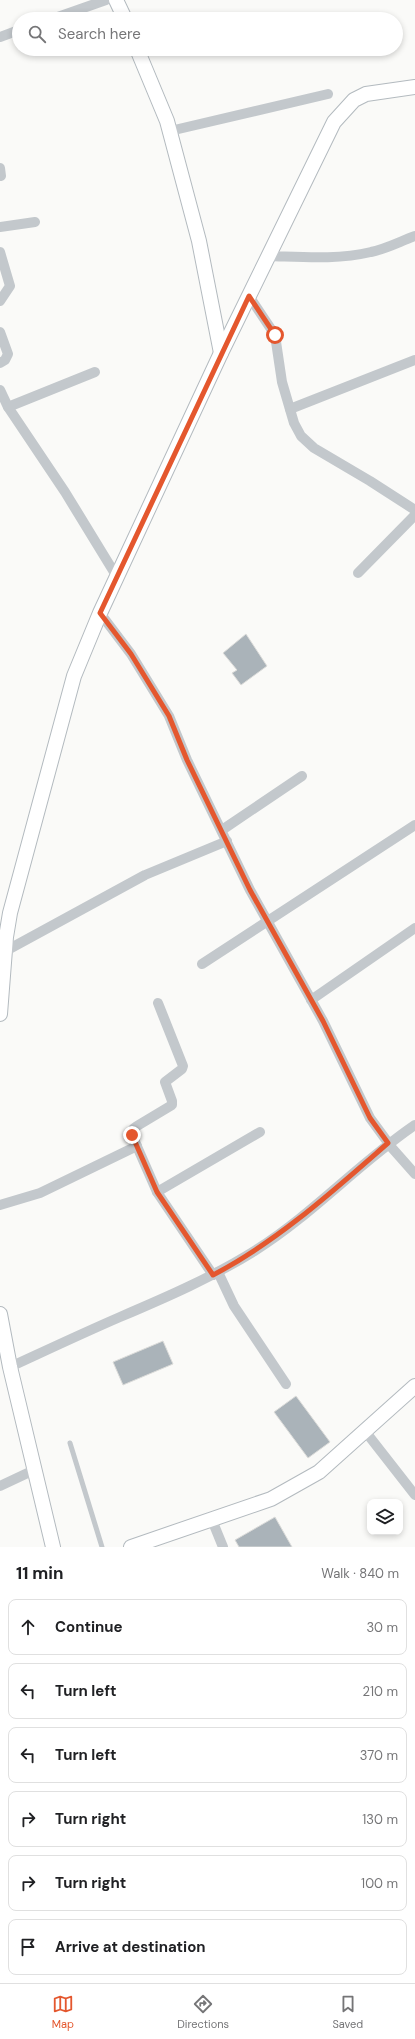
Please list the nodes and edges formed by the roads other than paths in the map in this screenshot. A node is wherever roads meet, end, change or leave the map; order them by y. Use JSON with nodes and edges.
{"nodes":[{"id":1,"x":106,"y":0,"type":"edge"},
{"id":2,"x":116,"y":0,"type":"edge"},
{"id":3,"x":72,"y":12,"type":"edge"},
{"id":4,"x":122,"y":12,"type":"edge"},
{"id":5,"x":12,"y":33,"type":"edge"},
{"id":6,"x":0,"y":37,"type":"edge"},
{"id":7,"x":140,"y":56,"type":"edge"},
{"id":8,"x":415,"y":87,"type":"edge"},
{"id":9,"x":328,"y":94,"type":"dead end"},
{"id":10,"x":170,"y":131,"type":"junction"},
{"id":11,"x":35,"y":222,"type":"dead end"},
{"id":12,"x":0,"y":227,"type":"edge"},
{"id":13,"x":415,"y":236,"type":"edge"},
{"id":14,"x":0,"y":252,"type":"edge"},
{"id":15,"x":268,"y":256,"type":"junction"},
{"id":16,"x":249,"y":296,"type":"junction"},
{"id":17,"x":0,"y":301,"type":"edge"},
{"id":18,"x":0,"y":332,"type":"edge"},
{"id":19,"x":221,"y":353,"type":"junction"},
{"id":20,"x":415,"y":360,"type":"edge"},
{"id":21,"x":0,"y":363,"type":"edge"},
{"id":22,"x":95,"y":372,"type":"dead end"},
{"id":23,"x":0,"y":390,"type":"edge"},
{"id":24,"x":8,"y":407,"type":"junction"},
{"id":25,"x":290,"y":409,"type":"junction"},
{"id":26,"x":415,"y":510,"type":"edge"},
{"id":27,"x":415,"y":515,"type":"edge"},
{"id":28,"x":358,"y":573,"type":"dead end"},
{"id":29,"x":117,"y":577,"type":"junction"},
{"id":30,"x":100,"y":613,"type":"junction"},
{"id":31,"x":302,"y":776,"type":"dead end"},
{"id":32,"x":415,"y":825,"type":"edge"},
{"id":33,"x":222,"y":830,"type":"junction"},
{"id":34,"x":227,"y":841,"type":"junction"},
{"id":35,"x":268,"y":921,"type":"junction"},
{"id":36,"x":415,"y":928,"type":"edge"},
{"id":37,"x":2,"y":946,"type":"edge"},
{"id":38,"x":202,"y":964,"type":"dead end"},
{"id":39,"x":311,"y":1000,"type":"junction"},
{"id":40,"x":158,"y":1003,"type":"dead end"},
{"id":41,"x":0,"y":1014,"type":"edge"},
{"id":42,"x":415,"y":1125,"type":"edge"},
{"id":43,"x":260,"y":1132,"type":"dead end"},
{"id":44,"x":388,"y":1143,"type":"junction"},
{"id":45,"x":137,"y":1146,"type":"junction"},
{"id":46,"x":415,"y":1174,"type":"edge"},
{"id":47,"x":157,"y":1192,"type":"junction"},
{"id":48,"x":0,"y":1205,"type":"edge"},
{"id":49,"x":215,"y":1273,"type":"junction"},
{"id":50,"x":0,"y":1314,"type":"edge"},
{"id":51,"x":6,"y":1360,"type":"edge"},
{"id":52,"x":286,"y":1384,"type":"dead end"},
{"id":53,"x":415,"y":1386,"type":"edge"},
{"id":54,"x":365,"y":1431,"type":"junction"},
{"id":55,"x":70,"y":1443,"type":"dead end"},
{"id":56,"x":34,"y":1470,"type":"junction"},
{"id":57,"x":0,"y":1486,"type":"edge"},
{"id":58,"x":415,"y":1495,"type":"edge"},
{"id":59,"x":212,"y":1520,"type":"junction"},
{"id":60,"x":53,"y":1547,"type":"edge"},
{"id":61,"x":102,"y":1547,"type":"edge"},
{"id":62,"x":131,"y":1547,"type":"edge"},
{"id":63,"x":223,"y":1547,"type":"edge"}],
"edges":[{"from":1,"to":3,"type":"street"},
{"from":2,"to":4,"type":"main road"},
{"from":5,"to":6,"type":"street"},
{"from":7,"to":10,"type":"main road"},
{"from":8,"to":15,"type":"main road"},
{"from":9,"to":10,"type":"street"},
{"from":10,"to":19,"type":"main road"},
{"from":11,"to":12,"type":"street"},
{"from":13,"to":15,"type":"street"},
{"from":14,"to":17,"type":"street"},
{"from":15,"to":16,"type":"main road"},
{"from":16,"to":19,"type":"main road"},
{"from":16,"to":25,"type":"street"},
{"from":18,"to":21,"type":"street"},
{"from":19,"to":29,"type":"main road"},
{"from":20,"to":25,"type":"street"},
{"from":22,"to":24,"type":"street"},
{"from":23,"to":24,"type":"street"},
{"from":24,"to":29,"type":"street"},
{"from":25,"to":26,"type":"street"},
{"from":27,"to":28,"type":"street"},
{"from":29,"to":30,"type":"main road"},
{"from":30,"to":33,"type":"street"},
{"from":30,"to":37,"type":"main road"},
{"from":31,"to":33,"type":"street"},
{"from":32,"to":35,"type":"street"},
{"from":33,"to":34,"type":"street"},
{"from":34,"to":35,"type":"street"},
{"from":34,"to":37,"type":"street"},
{"from":35,"to":38,"type":"street"},
{"from":35,"to":39,"type":"street"},
{"from":36,"to":39,"type":"street"},
{"from":37,"to":41,"type":"main road"},
{"from":39,"to":44,"type":"street"},
{"from":40,"to":45,"type":"street"},
{"from":42,"to":44,"type":"street"},
{"from":43,"to":47,"type":"street"},
{"from":44,"to":46,"type":"street"},
{"from":44,"to":49,"type":"street"},
{"from":45,"to":47,"type":"street"},
{"from":45,"to":48,"type":"street"},
{"from":47,"to":49,"type":"street"},
{"from":49,"to":51,"type":"street"},
{"from":49,"to":52,"type":"street"},
{"from":50,"to":51,"type":"main road"},
{"from":51,"to":56,"type":"main road"},
{"from":53,"to":54,"type":"main road"},
{"from":54,"to":58,"type":"street"},
{"from":54,"to":59,"type":"main road"},
{"from":55,"to":61,"type":"lane"},
{"from":56,"to":57,"type":"street"},
{"from":56,"to":60,"type":"main road"},
{"from":59,"to":62,"type":"main road"},
{"from":59,"to":63,"type":"street"}]}
